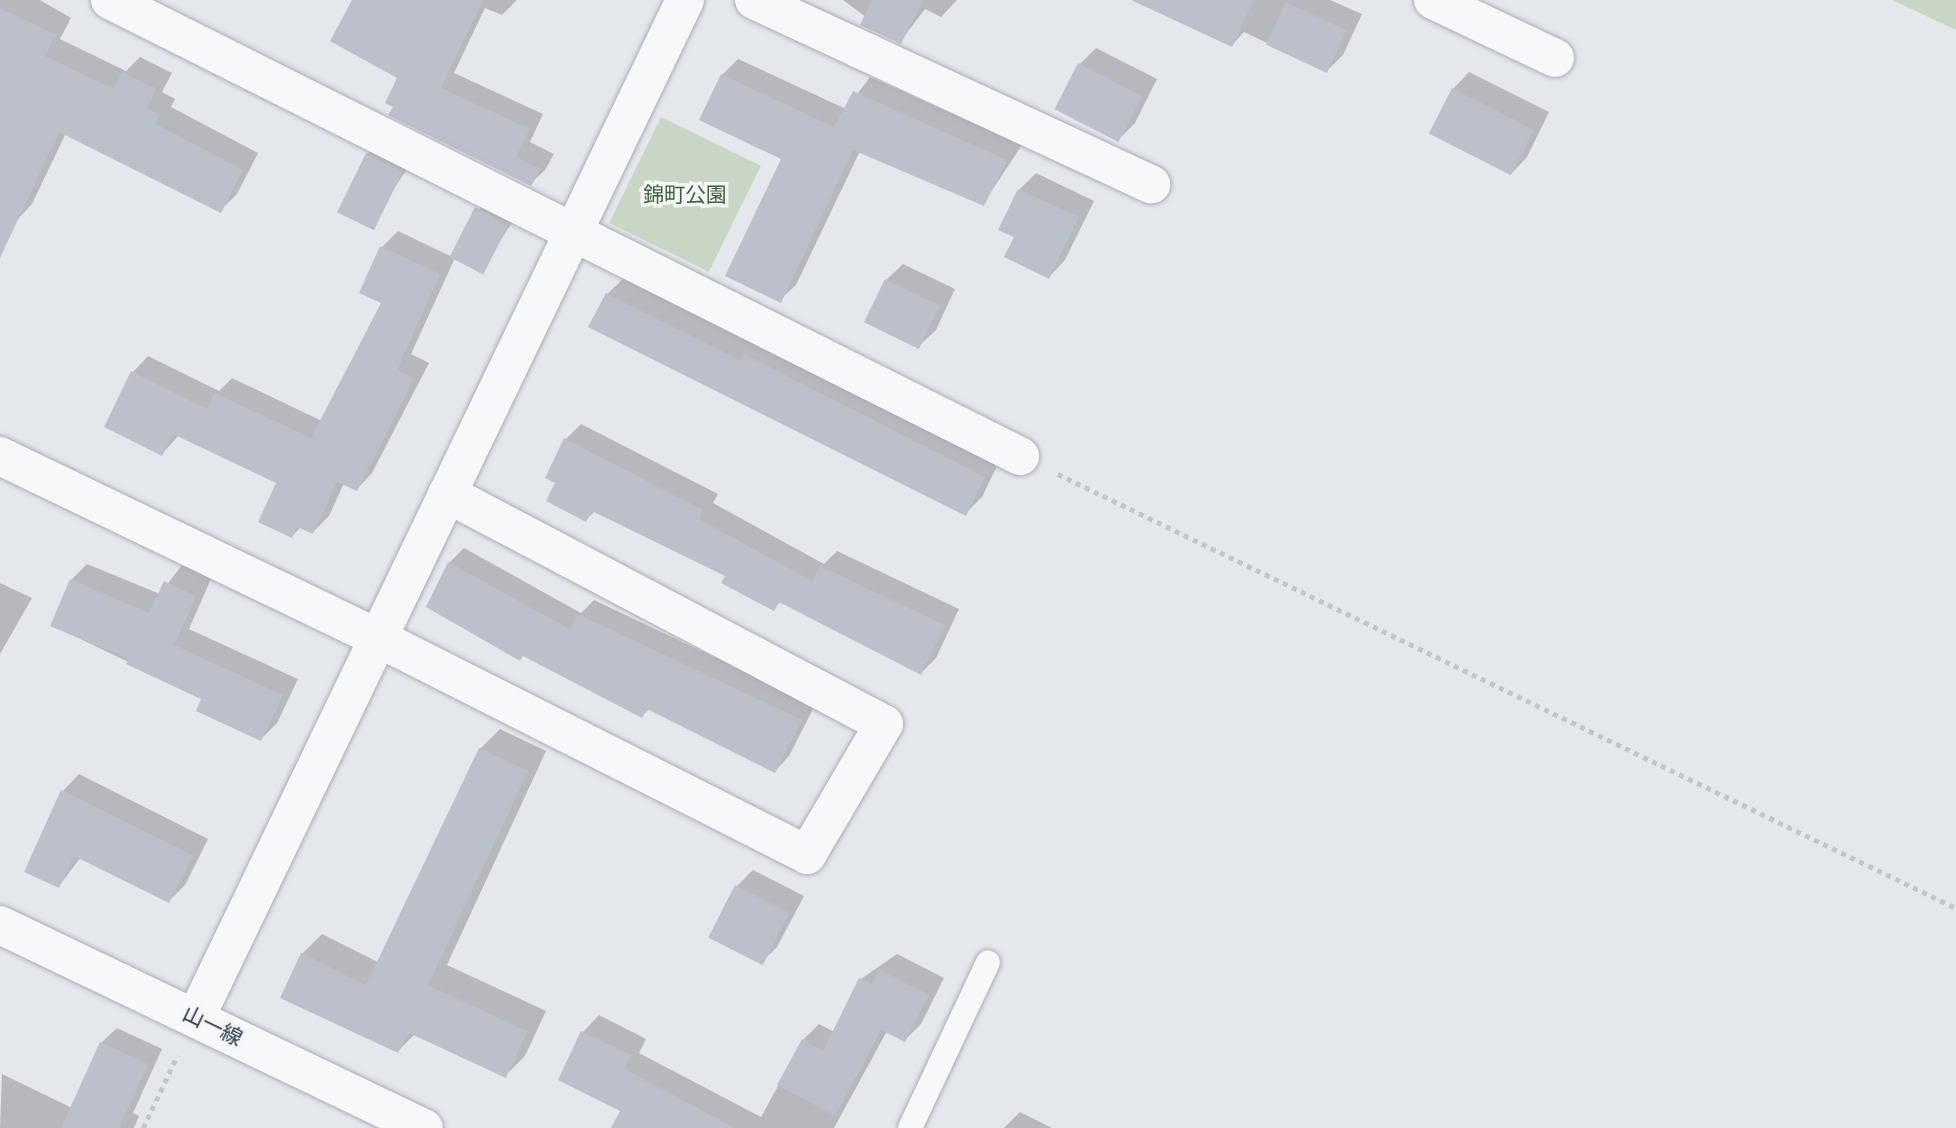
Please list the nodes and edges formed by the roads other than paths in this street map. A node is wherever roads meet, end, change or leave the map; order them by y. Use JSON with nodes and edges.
{"nodes":[{"id":1,"x":110,"y":0,"type":"edge"},
{"id":2,"x":685,"y":0,"type":"edge"},
{"id":3,"x":754,"y":0,"type":"edge"},
{"id":4,"x":1433,"y":0,"type":"edge"},
{"id":5,"x":1555,"y":58,"type":"dead end"},
{"id":6,"x":1151,"y":184,"type":"dead end"},
{"id":7,"x":573,"y":230,"type":"junction"},
{"id":8,"x":0,"y":456,"type":"edge"},
{"id":9,"x":1020,"y":456,"type":"road end"},
{"id":10,"x":447,"y":494,"type":"junction"},
{"id":11,"x":376,"y":637,"type":"junction"},
{"id":12,"x":0,"y":925,"type":"edge"},
{"id":13,"x":988,"y":962,"type":"dead end"},
{"id":14,"x":196,"y":1017,"type":"junction"},
{"id":15,"x":424,"y":1128,"type":"edge"},
{"id":16,"x":910,"y":1128,"type":"edge"}],
"edges":[{"from":1,"to":7,"type":"street"},
{"from":2,"to":7,"type":"street"},
{"from":3,"to":6,"type":"street"},
{"from":4,"to":5,"type":"street"},
{"from":7,"to":9,"type":"street"},
{"from":7,"to":10,"type":"street"},
{"from":8,"to":11,"type":"street"},
{"from":10,"to":11,"type":"street"},
{"from":10,"to":11,"type":"street"},
{"from":11,"to":14,"type":"street"},
{"from":12,"to":14,"type":"street","name":"山一線"},
{"from":13,"to":16,"type":"lane"},
{"from":14,"to":15,"type":"street","name":"山一線"}]}
